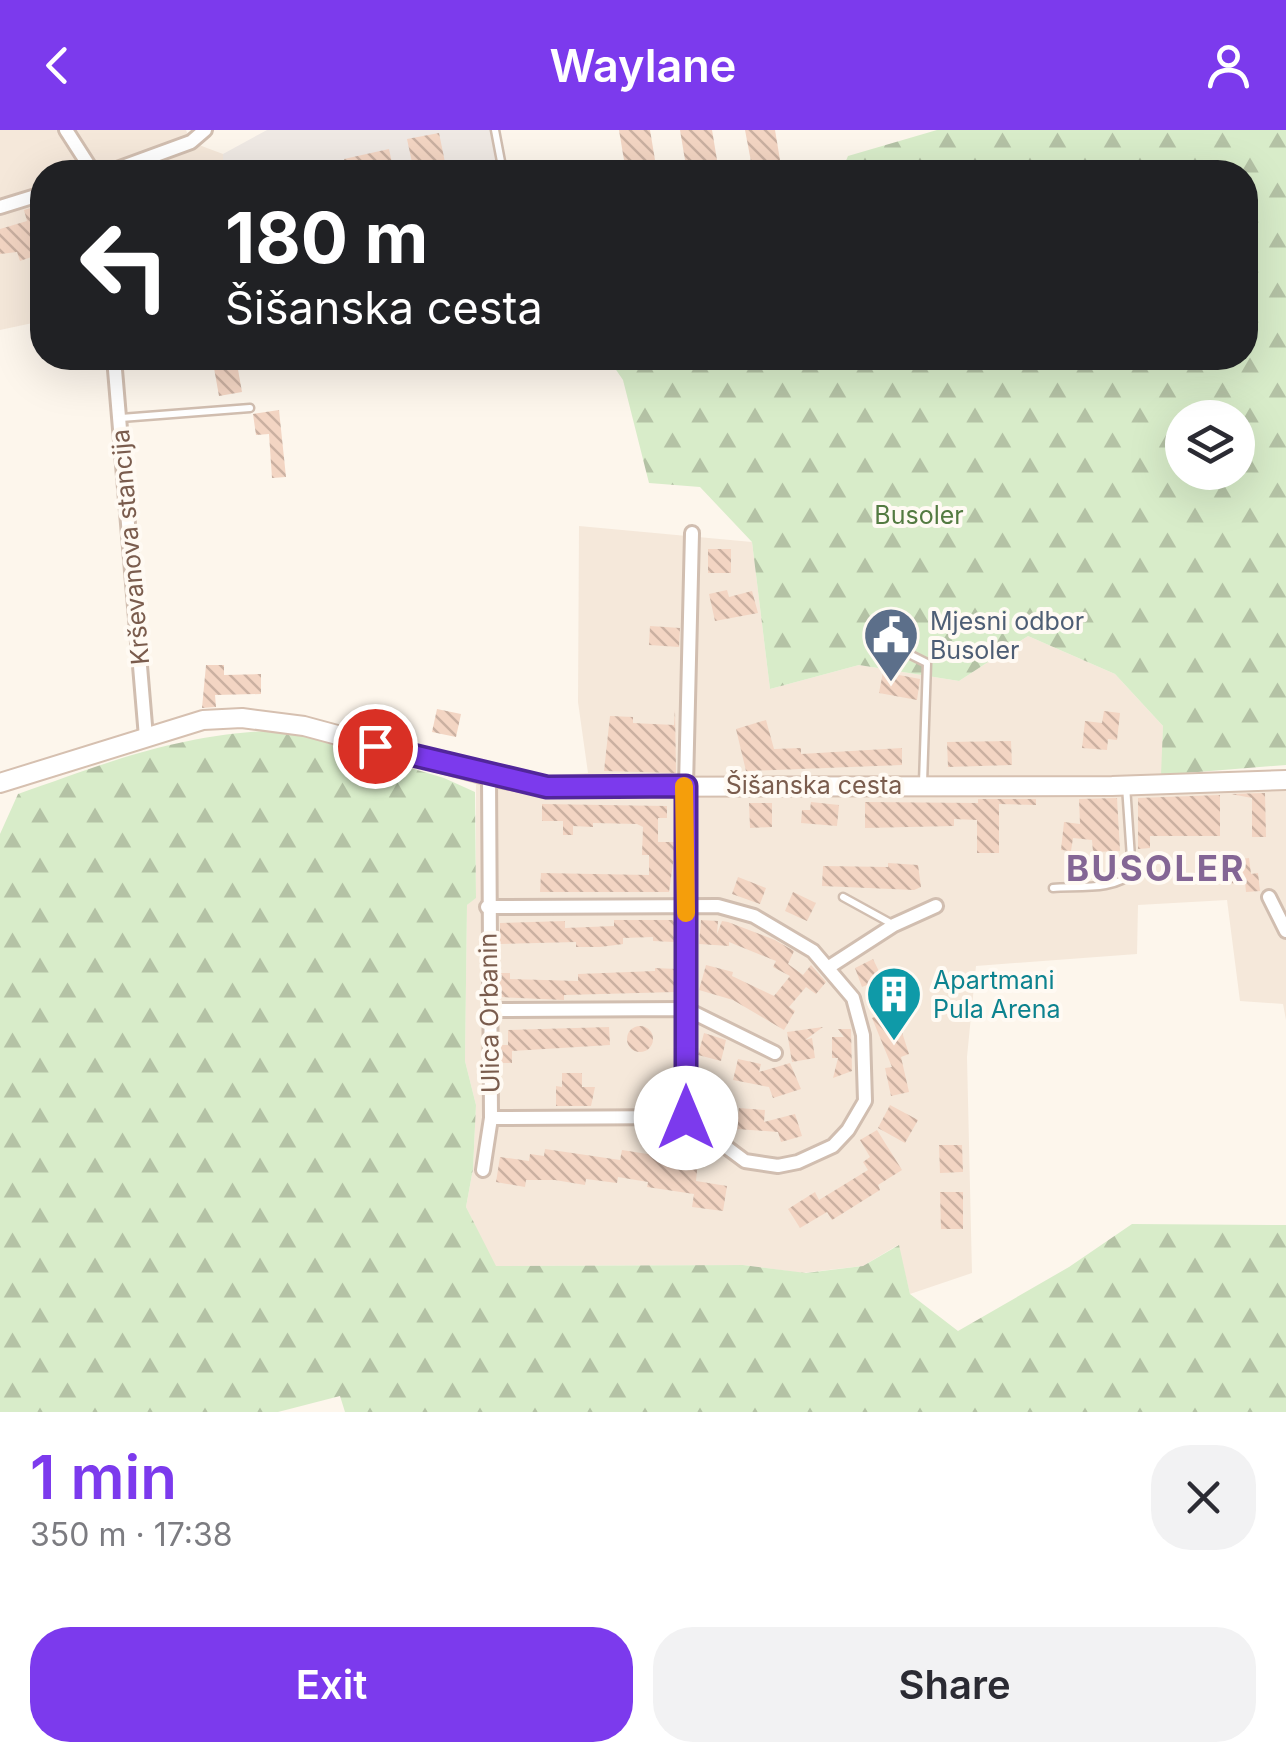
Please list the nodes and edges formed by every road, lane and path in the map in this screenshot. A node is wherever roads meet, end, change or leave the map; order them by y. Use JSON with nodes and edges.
{"nodes":[{"id":1,"x":66,"y":130,"type":"edge"},
{"id":2,"x":206,"y":130,"type":"edge"},
{"id":3,"x":495,"y":130,"type":"edge"},
{"id":4,"x":86,"y":160,"type":"edge"},
{"id":5,"x":141,"y":160,"type":"edge"},
{"id":6,"x":501,"y":160,"type":"edge"},
{"id":7,"x":30,"y":198,"type":"edge"},
{"id":8,"x":0,"y":207,"type":"edge"},
{"id":9,"x":115,"y":370,"type":"edge"},
{"id":10,"x":250,"y":408,"type":"dead end"},
{"id":11,"x":120,"y":418,"type":"junction"},
{"id":12,"x":692,"y":533,"type":"dead end"},
{"id":13,"x":886,"y":656,"type":"dead end"},
{"id":14,"x":146,"y":737,"type":"junction"},
{"id":15,"x":488,"y":776,"type":"junction"},
{"id":16,"x":1286,"y":780,"type":"edge"},
{"id":17,"x":0,"y":783,"type":"edge"},
{"id":18,"x":923,"y":785,"type":"junction"},
{"id":19,"x":1126,"y":785,"type":"junction"},
{"id":20,"x":686,"y":786,"type":"junction"},
{"id":21,"x":1053,"y":888,"type":"dead end"},
{"id":22,"x":843,"y":897,"type":"dead end"},
{"id":23,"x":1269,"y":897,"type":"dead end"},
{"id":24,"x":686,"y":905,"type":"junction"},
{"id":25,"x":936,"y":906,"type":"dead end"},
{"id":26,"x":488,"y":907,"type":"junction"},
{"id":27,"x":894,"y":925,"type":"junction"},
{"id":28,"x":1286,"y":931,"type":"edge"},
{"id":29,"x":829,"y":966,"type":"junction"},
{"id":30,"x":686,"y":1008,"type":"junction"},
{"id":31,"x":489,"y":1010,"type":"junction"},
{"id":32,"x":774,"y":1053,"type":"dead end"},
{"id":33,"x":491,"y":1118,"type":"junction"},
{"id":34,"x":686,"y":1118,"type":"junction"},
{"id":35,"x":484,"y":1170,"type":"dead end"}],
"edges":[{"from":1,"to":4,"type":"street"},
{"from":2,"to":5,"type":"street"},
{"from":3,"to":6,"type":"lane"},
{"from":7,"to":8,"type":"street"},
{"from":9,"to":11,"type":"street","name":"Krševanova stancija"},
{"from":10,"to":11,"type":"lane"},
{"from":11,"to":14,"type":"street","name":"Krševanova stancija"},
{"from":12,"to":20,"type":"street"},
{"from":13,"to":18,"type":"lane"},
{"from":14,"to":15,"type":"main road","name":"Šišanska cesta"},
{"from":14,"to":17,"type":"main road","name":"Šišanska cesta"},
{"from":15,"to":20,"type":"main road","name":"Šišanska cesta"},
{"from":15,"to":26,"type":"street","name":"Ulica Orbanin"},
{"from":16,"to":19,"type":"main road","name":"Šišanska cesta"},
{"from":18,"to":19,"type":"main road","name":"Šišanska cesta"},
{"from":18,"to":20,"type":"main road","name":"Šišanska cesta"},
{"from":19,"to":21,"type":"lane"},
{"from":20,"to":24,"type":"street"},
{"from":22,"to":27,"type":"lane"},
{"from":23,"to":28,"type":"street"},
{"from":24,"to":26,"type":"street","name":"Ulica Orbanin"},
{"from":24,"to":29,"type":"street","name":"Ulica Orbanin"},
{"from":24,"to":30,"type":"street"},
{"from":25,"to":27,"type":"street"},
{"from":26,"to":31,"type":"street","name":"Ulica Orbanin"},
{"from":27,"to":29,"type":"street"},
{"from":29,"to":34,"type":"street","name":"Ulica Orbanin"},
{"from":30,"to":31,"type":"street"},
{"from":30,"to":32,"type":"street"},
{"from":30,"to":34,"type":"street"},
{"from":31,"to":33,"type":"street","name":"Ulica Orbanin"},
{"from":33,"to":34,"type":"street","name":"Ulica Orbanin"},
{"from":33,"to":35,"type":"street","name":"Ulica Orbanin"}]}
